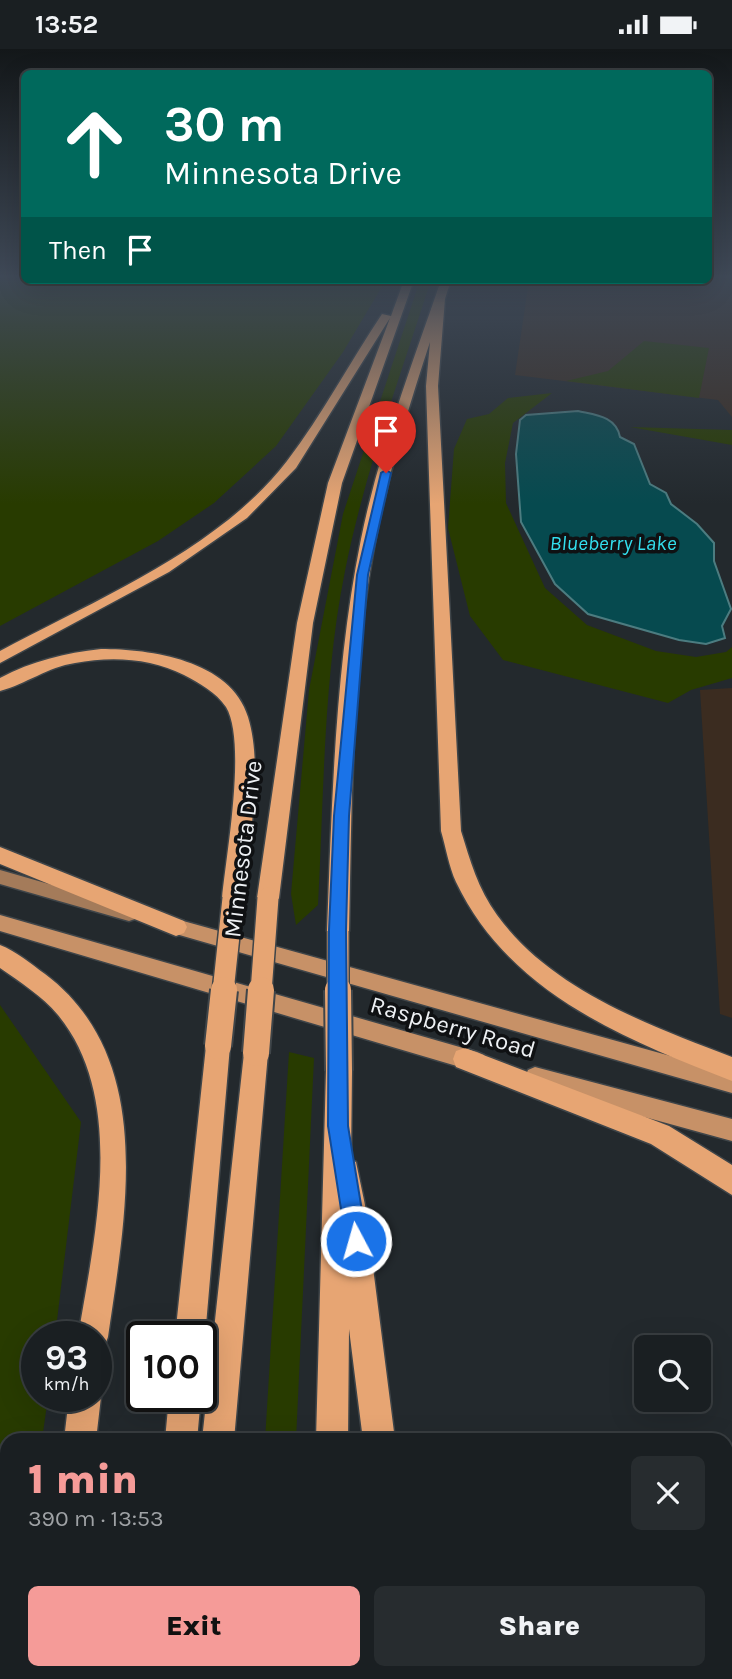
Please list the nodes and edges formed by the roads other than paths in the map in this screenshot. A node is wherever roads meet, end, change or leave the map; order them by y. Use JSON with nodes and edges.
{"nodes":[{"id":1,"x":362,"y":352,"type":"edge"},
{"id":2,"x":382,"y":352,"type":"edge"},
{"id":3,"x":422,"y":352,"type":"edge"},
{"id":4,"x":436,"y":352,"type":"edge"},
{"id":5,"x":0,"y":657,"type":"edge"},
{"id":6,"x":0,"y":685,"type":"edge"},
{"id":7,"x":0,"y":855,"type":"edge"},
{"id":8,"x":0,"y":877,"type":"edge"},
{"id":9,"x":0,"y":923,"type":"edge"},
{"id":10,"x":176,"y":927,"type":"junction"},
{"id":11,"x":0,"y":955,"type":"edge"},
{"id":12,"x":465,"y":1059,"type":"junction"},
{"id":13,"x":732,"y":1069,"type":"edge"},
{"id":14,"x":732,"y":1083,"type":"edge"},
{"id":15,"x":338,"y":1126,"type":"junction"},
{"id":16,"x":732,"y":1130,"type":"edge"},
{"id":17,"x":732,"y":1181,"type":"edge"},
{"id":18,"x":95,"y":1321,"type":"edge"},
{"id":19,"x":192,"y":1321,"type":"edge"},
{"id":20,"x":83,"y":1412,"type":"edge"},
{"id":21,"x":184,"y":1412,"type":"edge"},
{"id":22,"x":81,"y":1433,"type":"edge"},
{"id":23,"x":182,"y":1433,"type":"edge"},
{"id":24,"x":219,"y":1433,"type":"edge"},
{"id":25,"x":331,"y":1433,"type":"edge"},
{"id":26,"x":378,"y":1433,"type":"edge"}],
"edges":[{"from":1,"to":5,"type":"highway"},
{"from":2,"to":24,"type":"highway","name":"Minnesota Drive","bridge":true},
{"from":3,"to":15,"type":"highway","bridge":true},
{"from":4,"to":13,"type":"highway"},
{"from":6,"to":19,"type":"highway","bridge":true},
{"from":7,"to":10,"type":"highway"},
{"from":8,"to":10,"type":"main road","name":"Raspberry Road"},
{"from":9,"to":12,"type":"main road","name":"Raspberry Road"},
{"from":10,"to":14,"type":"main road","name":"Raspberry Road"},
{"from":11,"to":18,"type":"highway"},
{"from":12,"to":16,"type":"main road","name":"Raspberry Road"},
{"from":12,"to":17,"type":"highway"},
{"from":15,"to":25,"type":"highway"},
{"from":15,"to":26,"type":"highway"},
{"from":20,"to":22,"type":"highway"},
{"from":21,"to":23,"type":"highway"}]}
